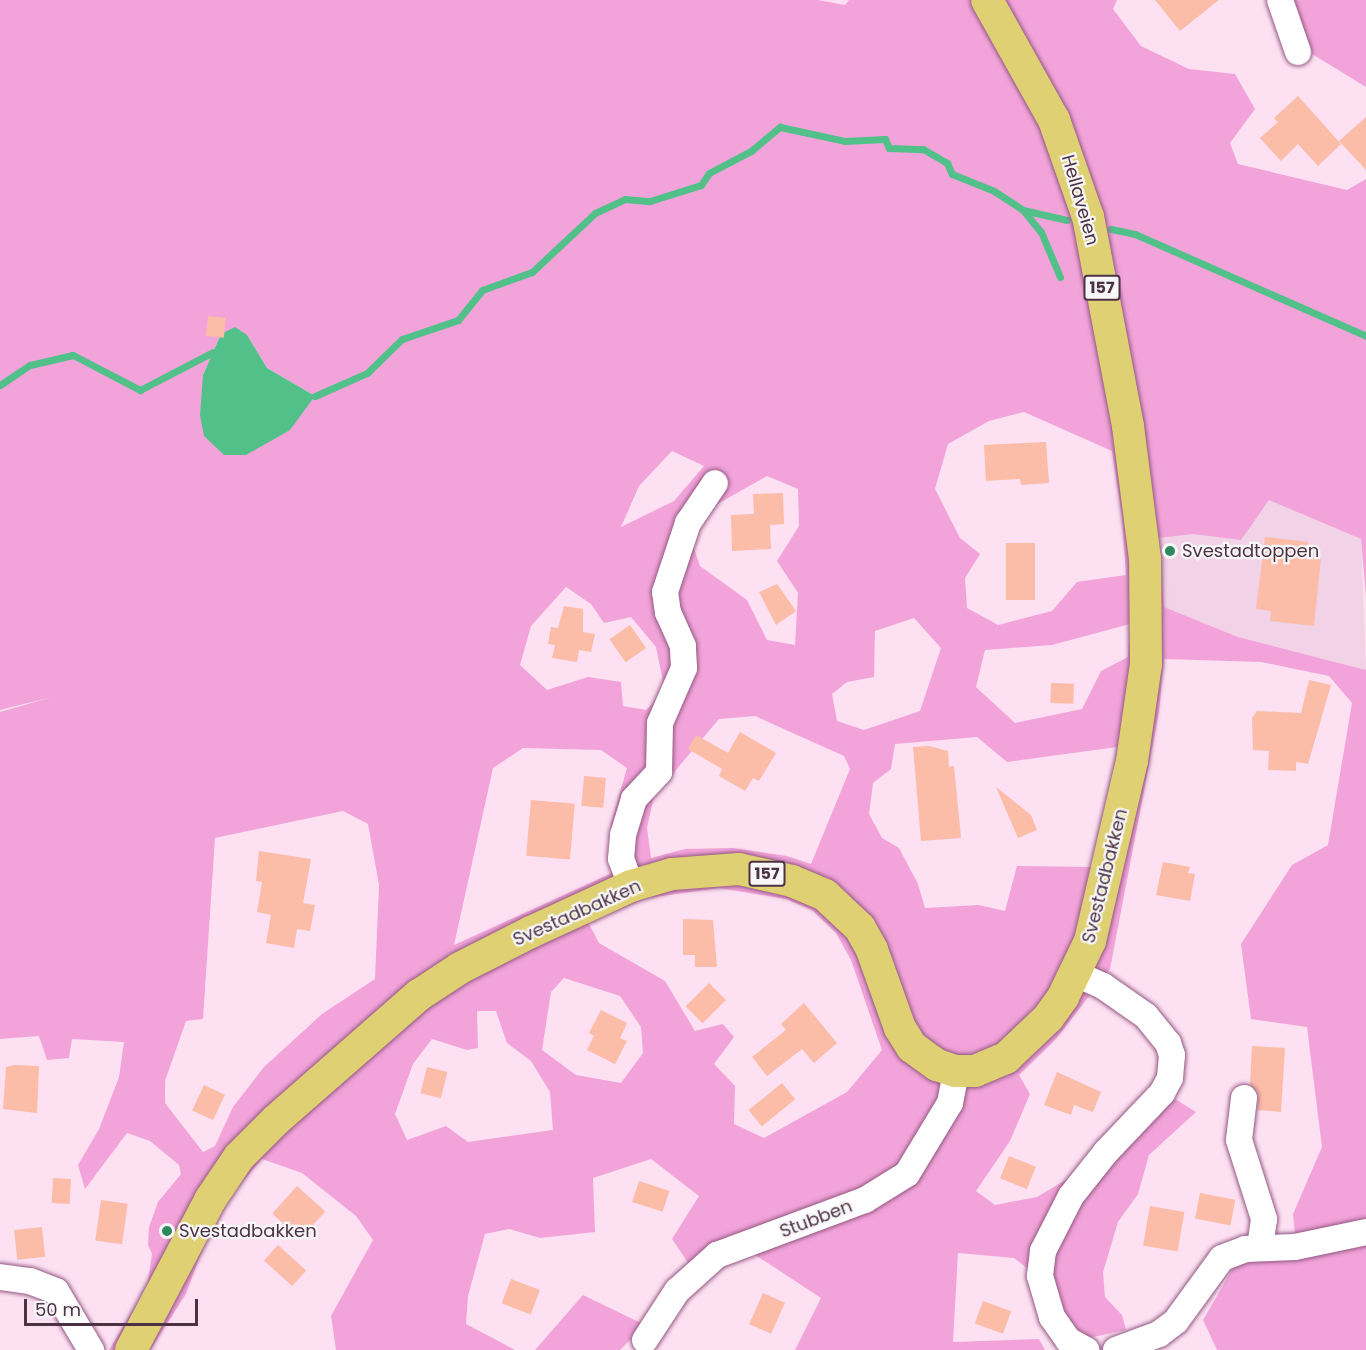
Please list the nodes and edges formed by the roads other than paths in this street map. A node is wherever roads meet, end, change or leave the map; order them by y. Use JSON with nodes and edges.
{"nodes":[{"id":1,"x":987,"y":0,"type":"edge"},
{"id":2,"x":1280,"y":0,"type":"edge"},
{"id":3,"x":1298,"y":52,"type":"dead end"},
{"id":4,"x":715,"y":483,"type":"dead end"},
{"id":5,"x":1147,"y":597,"type":"joint"},
{"id":6,"x":631,"y":886,"type":"junction"},
{"id":7,"x":1076,"y":974,"type":"junction"},
{"id":8,"x":956,"y":1071,"type":"junction"},
{"id":9,"x":1244,"y":1098,"type":"dead end"},
{"id":10,"x":1366,"y":1232,"type":"edge"},
{"id":11,"x":1260,"y":1246,"type":"junction"},
{"id":12,"x":0,"y":1277,"type":"edge"},
{"id":13,"x":645,"y":1340,"type":"dead end"},
{"id":14,"x":91,"y":1350,"type":"edge"},
{"id":15,"x":130,"y":1350,"type":"edge"},
{"id":16,"x":1086,"y":1350,"type":"edge"},
{"id":17,"x":1116,"y":1350,"type":"edge"}],
"edges":[{"from":1,"to":5,"type":"main road","name":"Hellaveien","number":"157"},
{"from":2,"to":3,"type":"street"},
{"from":4,"to":6,"type":"street"},
{"from":5,"to":7,"type":"main road","name":"Svestadbakken","number":"157"},
{"from":6,"to":8,"type":"main road","name":"Svestadbakken","number":"157"},
{"from":6,"to":15,"type":"main road","name":"Svestadbakken","number":"157"},
{"from":7,"to":8,"type":"main road","name":"Svestadbakken","number":"157"},
{"from":7,"to":16,"type":"street"},
{"from":8,"to":13,"type":"street","name":"Stubben"},
{"from":9,"to":11,"type":"street"},
{"from":10,"to":11,"type":"street"},
{"from":11,"to":17,"type":"street"},
{"from":12,"to":14,"type":"street"}]}
